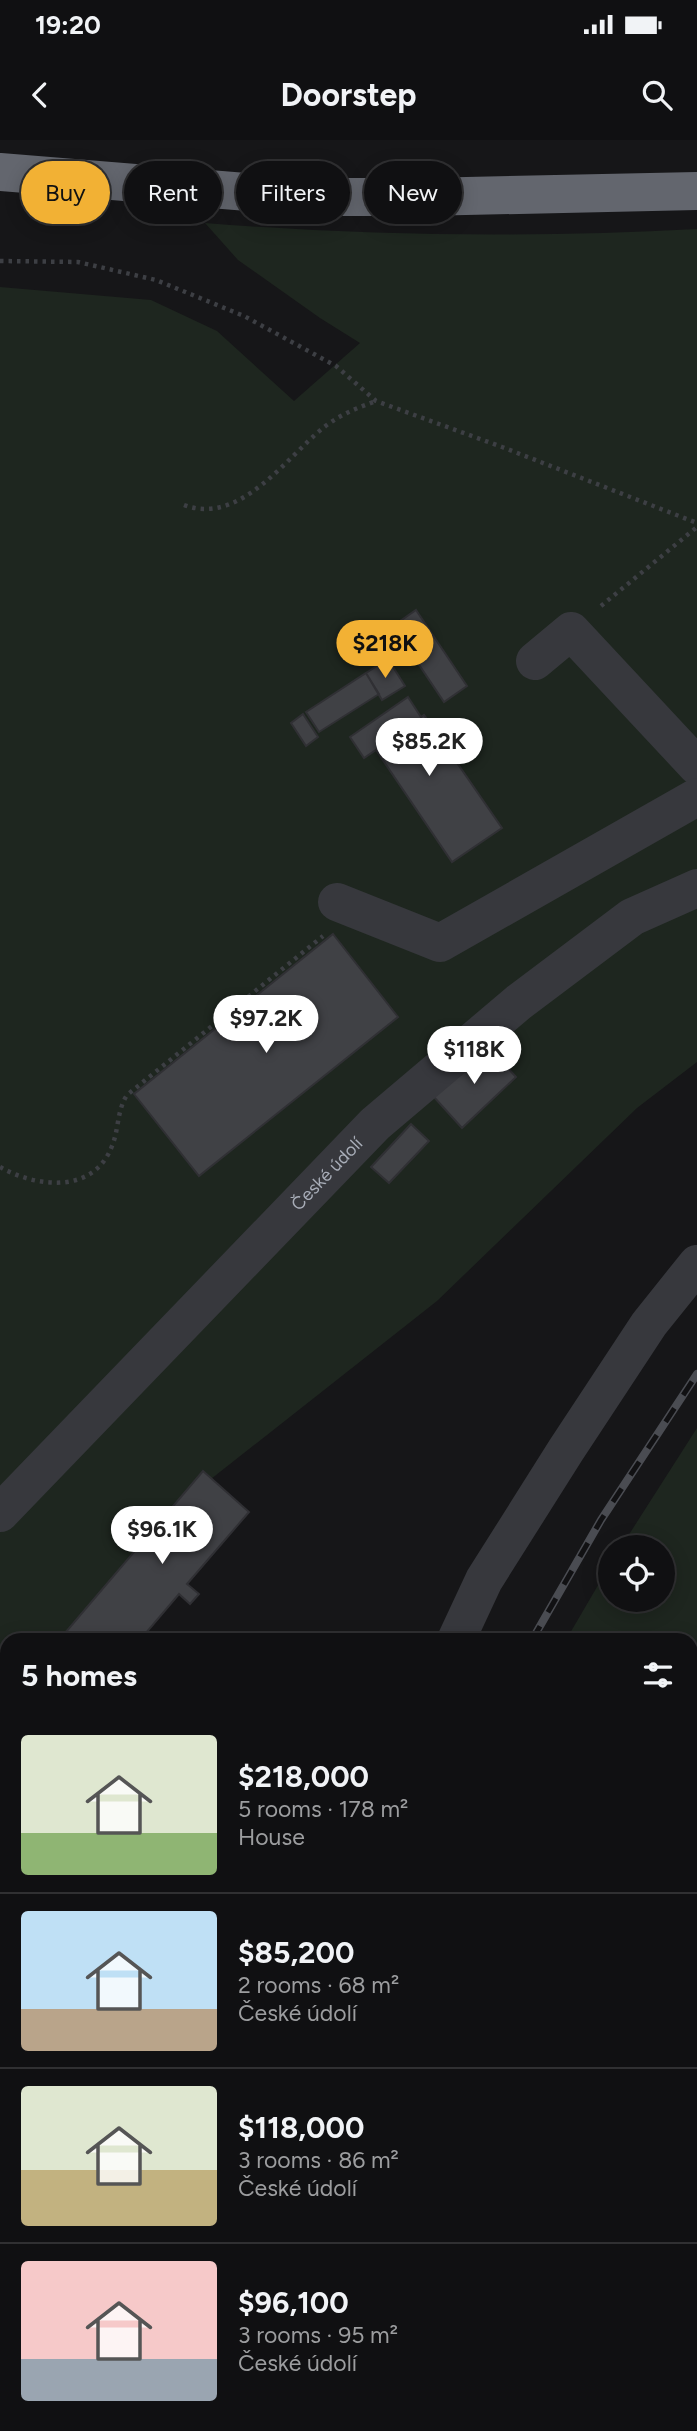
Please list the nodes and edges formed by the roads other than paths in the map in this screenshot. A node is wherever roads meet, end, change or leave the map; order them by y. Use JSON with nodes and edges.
{"nodes":[{"id":1,"x":0,"y":172,"type":"edge"},
{"id":2,"x":697,"y":191,"type":"edge"},
{"id":3,"x":535,"y":661,"type":"dead end"},
{"id":4,"x":697,"y":766,"type":"edge"},
{"id":5,"x":697,"y":797,"type":"edge"},
{"id":6,"x":697,"y":888,"type":"edge"},
{"id":7,"x":337,"y":902,"type":"dead end"},
{"id":8,"x":697,"y":1264,"type":"edge"},
{"id":9,"x":0,"y":1513,"type":"edge"},
{"id":10,"x":459,"y":1633,"type":"edge"}],
"edges":[{"from":1,"to":2,"type":"highway"},
{"from":3,"to":4,"type":"street"},
{"from":5,"to":7,"type":"street"},
{"from":6,"to":9,"type":"street","name":"České údolí"},
{"from":8,"to":10,"type":"street"}]}
